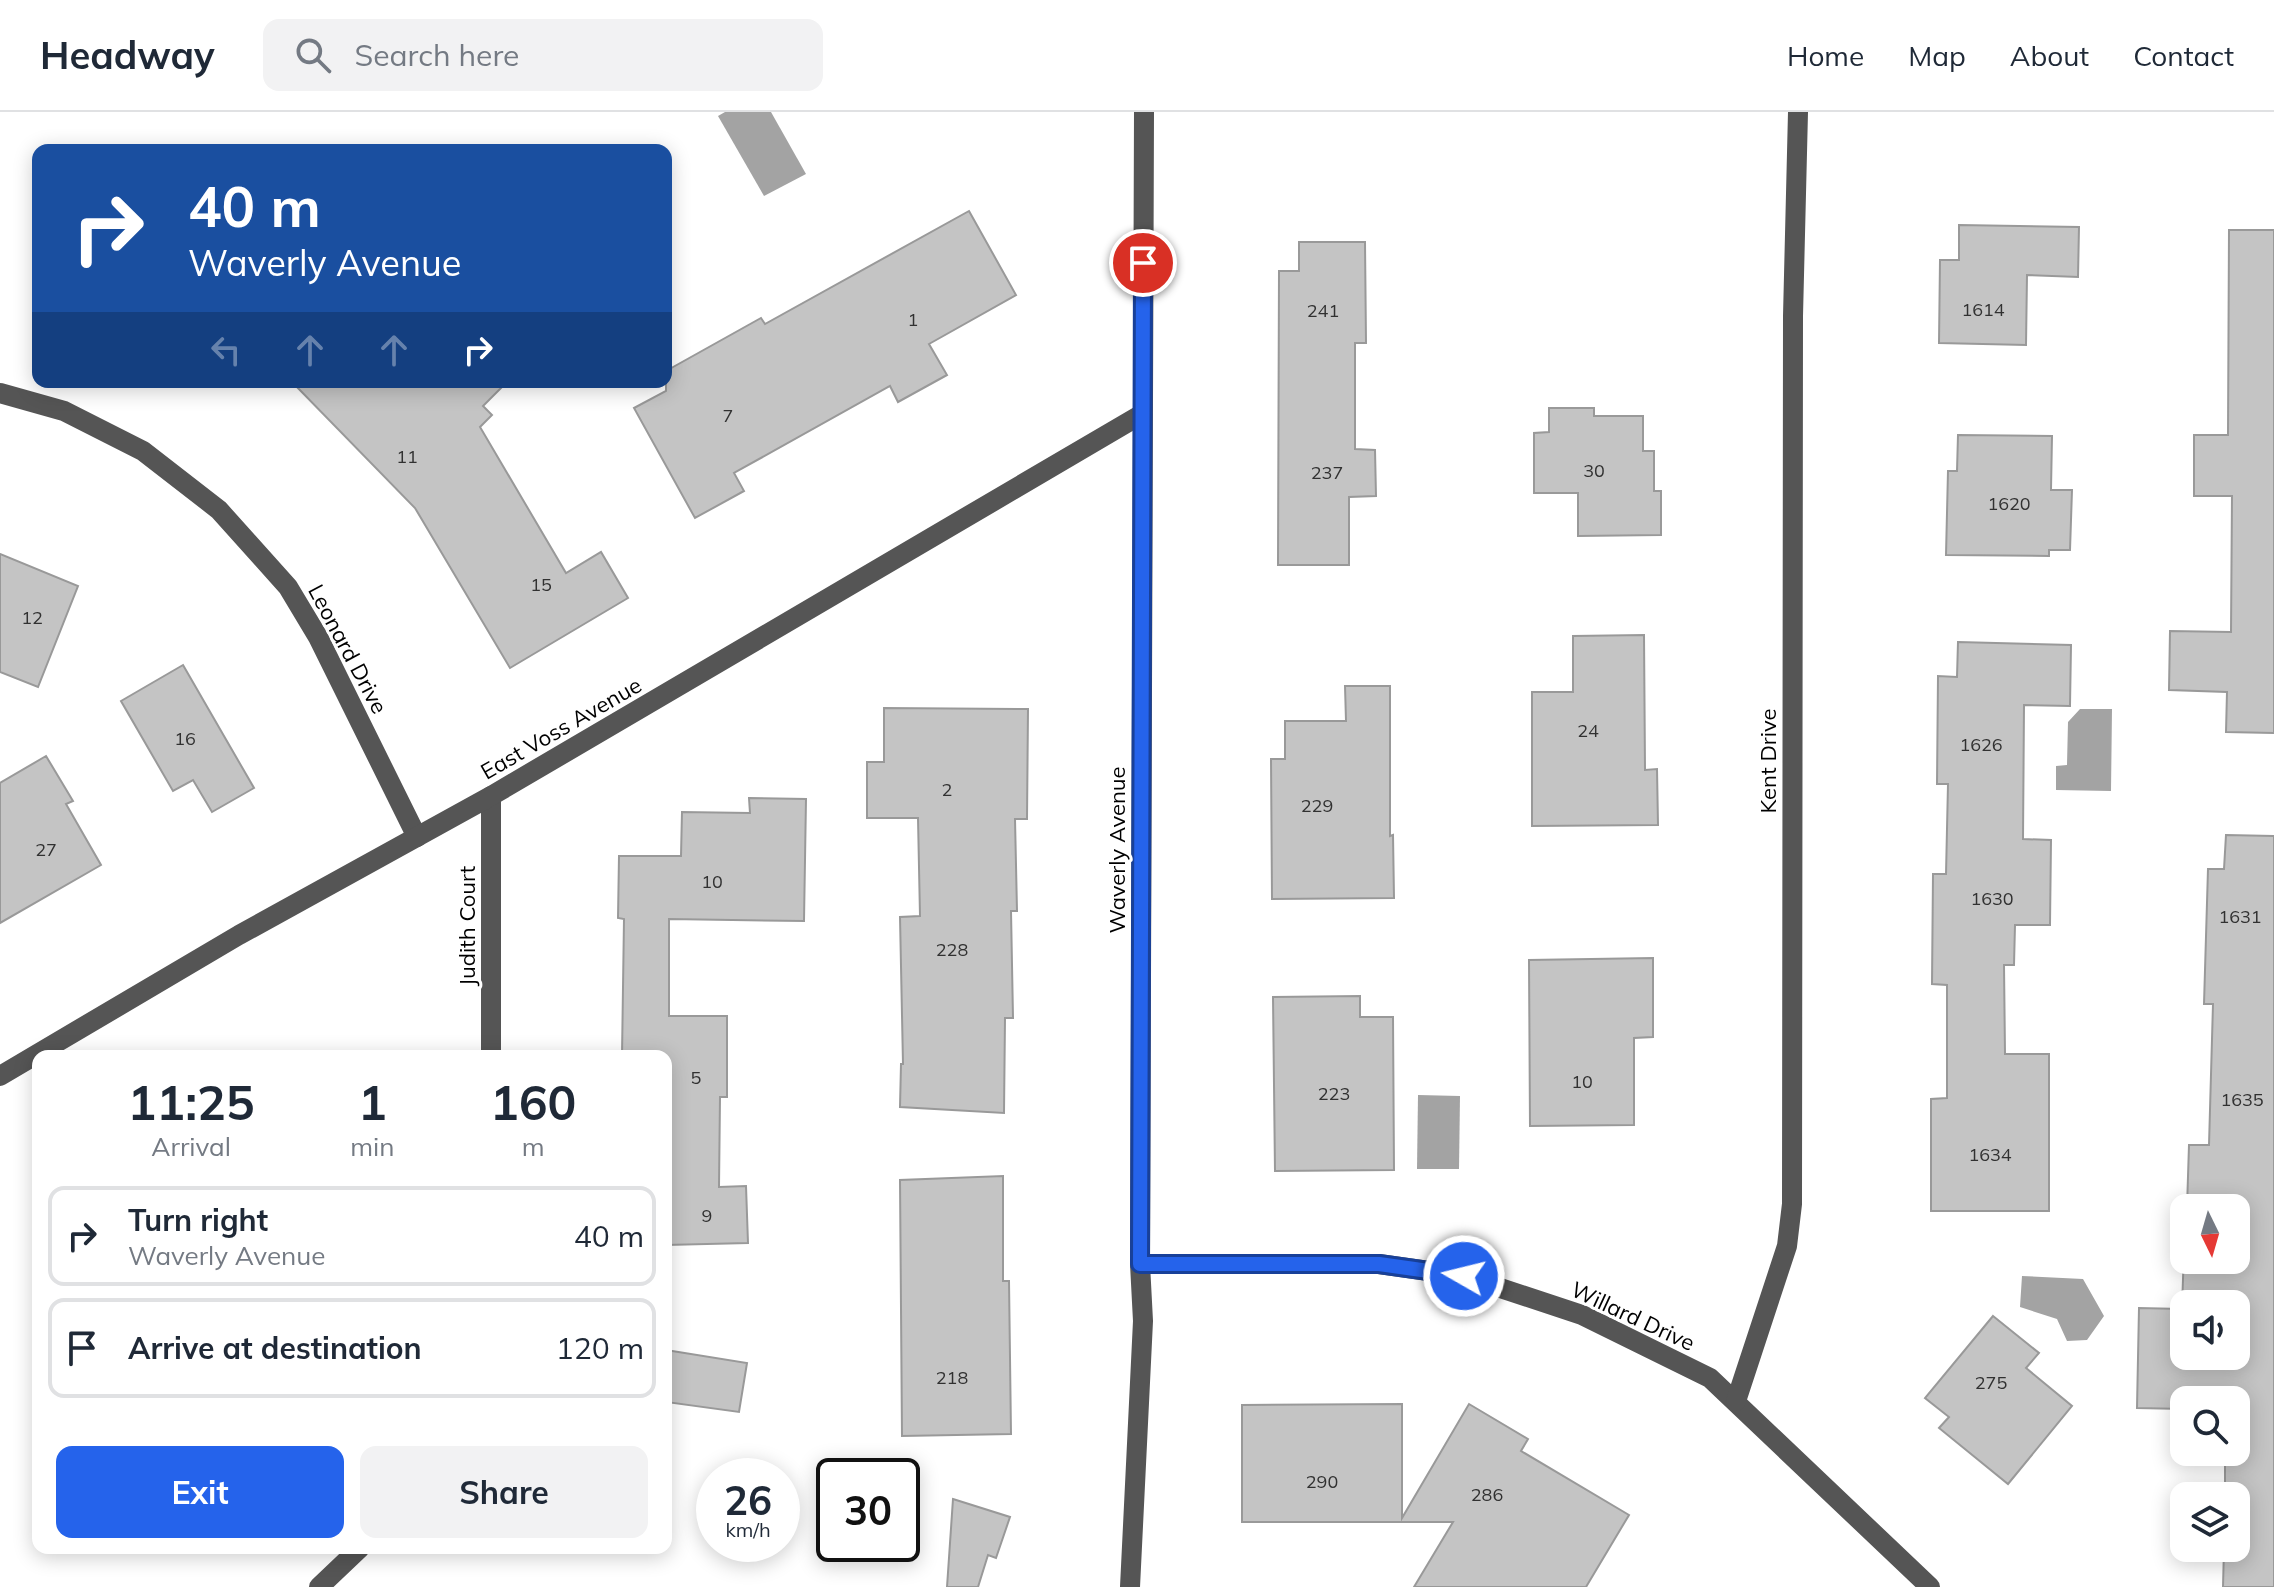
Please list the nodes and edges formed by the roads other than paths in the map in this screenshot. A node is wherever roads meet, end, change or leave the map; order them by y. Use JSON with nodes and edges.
{"nodes":[{"id":1,"x":1144,"y":112,"type":"edge"},
{"id":2,"x":1798,"y":112,"type":"edge"},
{"id":3,"x":0,"y":393,"type":"edge"},
{"id":4,"x":1142,"y":414,"type":"junction"},
{"id":5,"x":491,"y":796,"type":"junction"},
{"id":6,"x":417,"y":837,"type":"junction"},
{"id":7,"x":44,"y":1050,"type":"edge"},
{"id":8,"x":491,"y":1050,"type":"edge"},
{"id":9,"x":32,"y":1057,"type":"edge"},
{"id":10,"x":0,"y":1076,"type":"edge"},
{"id":11,"x":1140,"y":1264,"type":"junction"},
{"id":12,"x":1736,"y":1401,"type":"junction"},
{"id":13,"x":354,"y":1554,"type":"edge"},
{"id":14,"x":319,"y":1587,"type":"edge"},
{"id":15,"x":1130,"y":1587,"type":"edge"},
{"id":16,"x":1930,"y":1587,"type":"edge"}],
"edges":[{"from":1,"to":4,"type":"street","name":"Waverly Avenue"},
{"from":2,"to":12,"type":"street","name":"Kent Drive"},
{"from":3,"to":6,"type":"street","name":"Leonard Drive"},
{"from":4,"to":5,"type":"street","name":"East Voss Avenue"},
{"from":4,"to":11,"type":"street","name":"Waverly Avenue"},
{"from":5,"to":6,"type":"street","name":"East Voss Avenue"},
{"from":5,"to":8,"type":"street","name":"Judith Court"},
{"from":6,"to":7,"type":"street","name":"East Voss Avenue"},
{"from":9,"to":10,"type":"street","name":"East Voss Avenue"},
{"from":11,"to":12,"type":"street","name":"Willard Drive"},
{"from":11,"to":15,"type":"street","name":"Waverly Avenue"},
{"from":12,"to":16,"type":"street","name":"Willard Drive"},
{"from":13,"to":14,"type":"street"}]}
